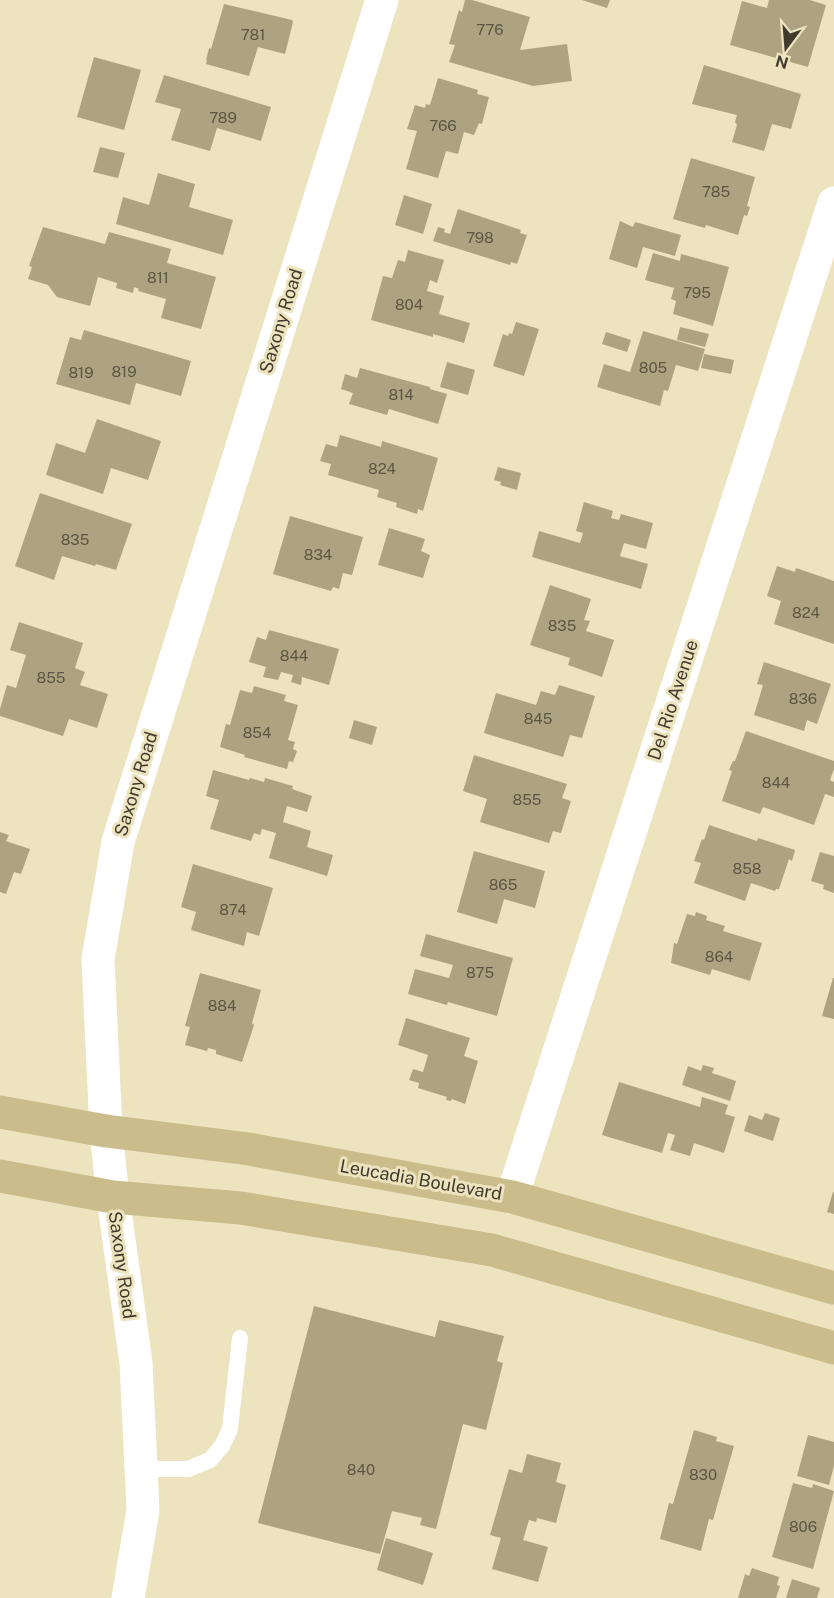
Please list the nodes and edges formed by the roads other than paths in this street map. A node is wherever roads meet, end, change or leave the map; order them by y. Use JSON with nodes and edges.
{"nodes":[{"id":1,"x":382,"y":0,"type":"edge"},
{"id":2,"x":834,"y":203,"type":"edge"},
{"id":3,"x":0,"y":1112,"type":"edge"},
{"id":4,"x":106,"y":1131,"type":"junction"},
{"id":5,"x":0,"y":1176,"type":"edge"},
{"id":6,"x":113,"y":1197,"type":"junction"},
{"id":7,"x":512,"y":1197,"type":"junction"},
{"id":8,"x":834,"y":1288,"type":"edge"},
{"id":9,"x":240,"y":1338,"type":"dead end"},
{"id":10,"x":834,"y":1347,"type":"edge"},
{"id":11,"x":141,"y":1469,"type":"junction"},
{"id":12,"x":128,"y":1598,"type":"edge"}],
"edges":[{"from":1,"to":4,"type":"street","name":"Saxony Road"},
{"from":2,"to":7,"type":"street","name":"Del Rio Avenue"},
{"from":3,"to":4,"type":"main road","name":"Leucadia Boulevard"},
{"from":4,"to":6,"type":"street","name":"Saxony Road"},
{"from":4,"to":7,"type":"main road","name":"Leucadia Boulevard"},
{"from":5,"to":6,"type":"main road"},
{"from":6,"to":10,"type":"main road"},
{"from":6,"to":11,"type":"street","name":"Saxony Road"},
{"from":7,"to":8,"type":"main road","name":"Leucadia Boulevard"},
{"from":9,"to":11,"type":"lane"},
{"from":11,"to":12,"type":"street","name":"Saxony Road"}]}
